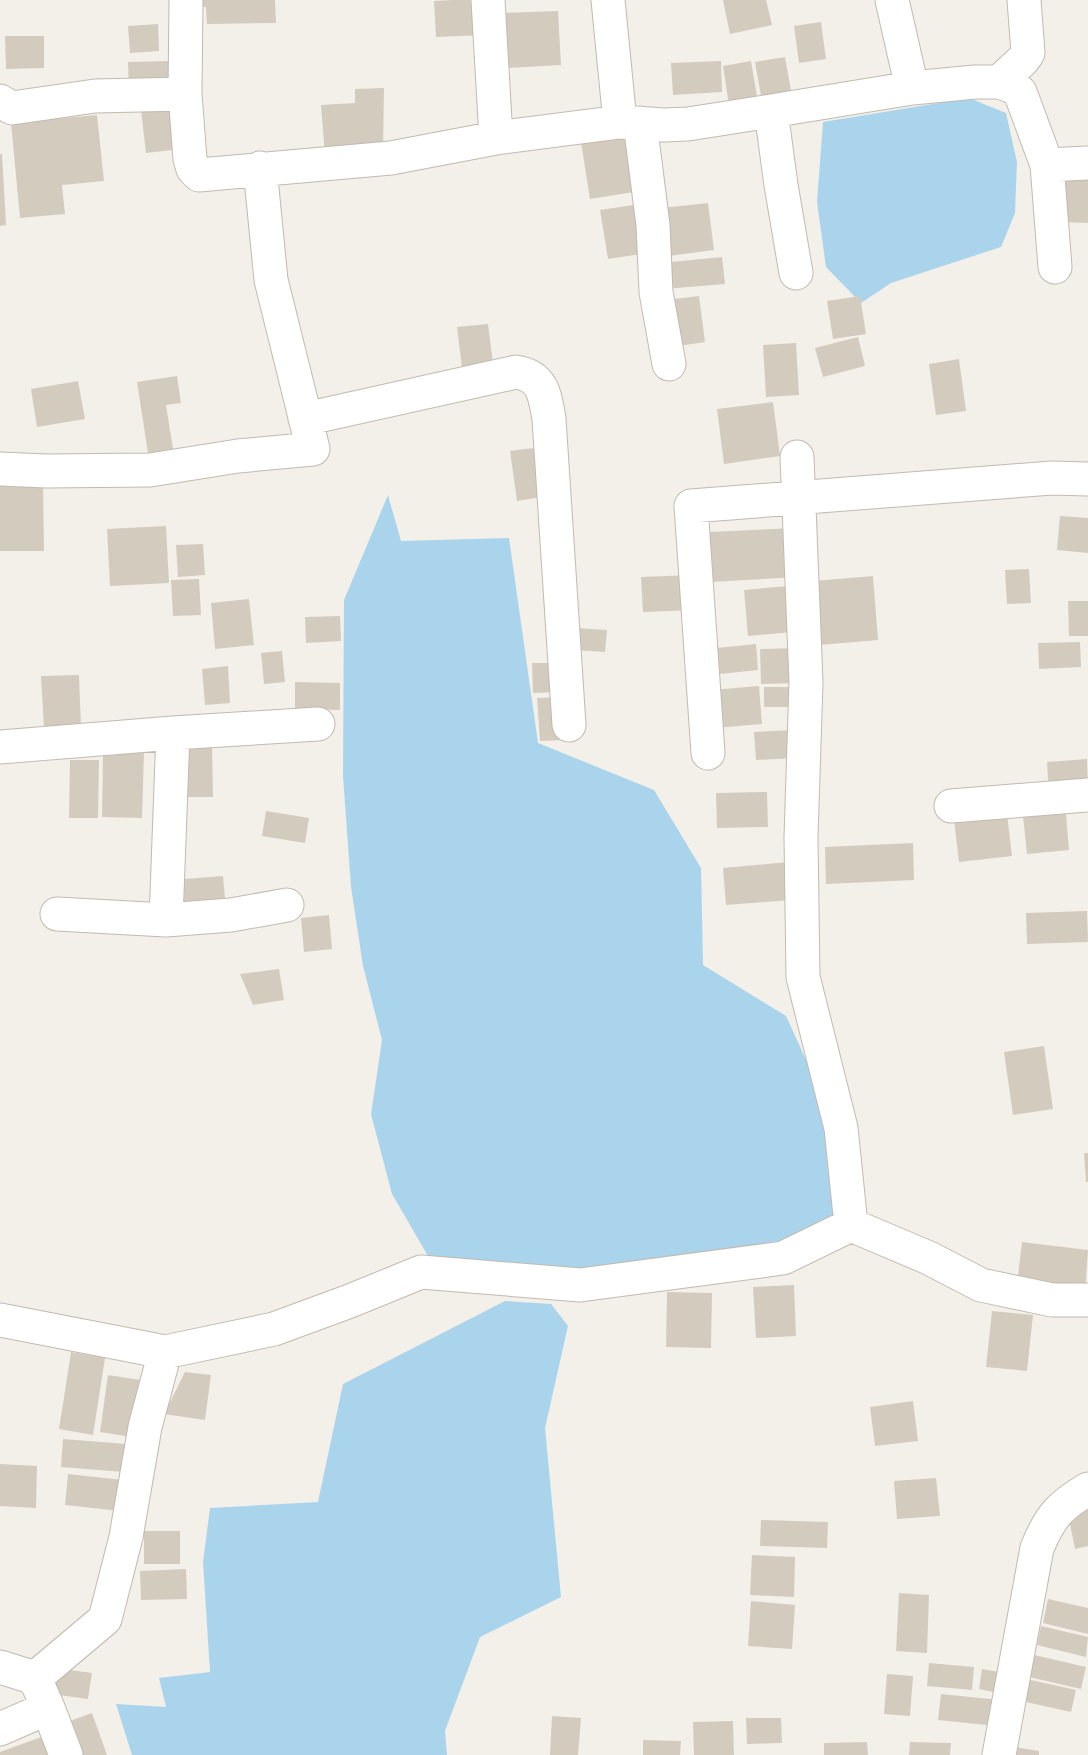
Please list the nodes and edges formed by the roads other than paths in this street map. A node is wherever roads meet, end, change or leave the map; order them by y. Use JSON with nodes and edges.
{"nodes":[{"id":1,"x":186,"y":0,"type":"edge"},
{"id":2,"x":488,"y":0,"type":"edge"},
{"id":3,"x":608,"y":0,"type":"edge"},
{"id":4,"x":892,"y":0,"type":"edge"},
{"id":5,"x":1024,"y":0,"type":"edge"},
{"id":6,"x":999,"y":82,"type":"junction"},
{"id":7,"x":912,"y":88,"type":"junction"},
{"id":8,"x":185,"y":94,"type":"junction"},
{"id":9,"x":0,"y":101,"type":"edge"},
{"id":10,"x":771,"y":111,"type":"junction"},
{"id":11,"x":630,"y":122,"type":"junction"},
{"id":12,"x":496,"y":138,"type":"junction"},
{"id":13,"x":1088,"y":163,"type":"edge"},
{"id":14,"x":1047,"y":165,"type":"junction"},
{"id":15,"x":260,"y":168,"type":"junction"},
{"id":16,"x":1055,"y":267,"type":"dead end"},
{"id":17,"x":796,"y":273,"type":"dead end"},
{"id":18,"x":669,"y":364,"type":"dead end"},
{"id":19,"x":305,"y":419,"type":"junction"},
{"id":20,"x":797,"y":457,"type":"dead end"},
{"id":21,"x":0,"y":469,"type":"edge"},
{"id":22,"x":1088,"y":479,"type":"edge"},
{"id":23,"x":798,"y":496,"type":"junction"},
{"id":24,"x":318,"y":724,"type":"dead end"},
{"id":25,"x":569,"y":725,"type":"dead end"},
{"id":26,"x":173,"y":732,"type":"junction"},
{"id":27,"x":0,"y":747,"type":"edge"},
{"id":28,"x":708,"y":753,"type":"dead end"},
{"id":29,"x":1088,"y":795,"type":"edge"},
{"id":30,"x":951,"y":806,"type":"dead end"},
{"id":31,"x":287,"y":904,"type":"dead end"},
{"id":32,"x":57,"y":914,"type":"dead end"},
{"id":33,"x":166,"y":920,"type":"junction"},
{"id":34,"x":851,"y":1226,"type":"junction"},
{"id":35,"x":1088,"y":1300,"type":"edge"},
{"id":36,"x":0,"y":1320,"type":"edge"},
{"id":37,"x":165,"y":1352,"type":"junction"},
{"id":38,"x":1088,"y":1489,"type":"edge"},
{"id":39,"x":0,"y":1667,"type":"edge"},
{"id":40,"x":35,"y":1678,"type":"junction"},
{"id":41,"x":48,"y":1708,"type":"junction"},
{"id":42,"x":0,"y":1729,"type":"edge"},
{"id":43,"x":66,"y":1755,"type":"edge"},
{"id":44,"x":999,"y":1755,"type":"edge"}],
"edges":[{"from":1,"to":8,"type":"street"},
{"from":2,"to":12,"type":"street"},
{"from":3,"to":11,"type":"street"},
{"from":4,"to":7,"type":"street"},
{"from":5,"to":6,"type":"street"},
{"from":6,"to":7,"type":"street"},
{"from":6,"to":14,"type":"street"},
{"from":7,"to":10,"type":"street"},
{"from":8,"to":9,"type":"street"},
{"from":8,"to":15,"type":"street"},
{"from":10,"to":11,"type":"street"},
{"from":10,"to":17,"type":"street"},
{"from":11,"to":12,"type":"street"},
{"from":11,"to":18,"type":"street"},
{"from":12,"to":15,"type":"street"},
{"from":13,"to":14,"type":"street"},
{"from":14,"to":16,"type":"street"},
{"from":15,"to":19,"type":"street"},
{"from":19,"to":21,"type":"street"},
{"from":19,"to":25,"type":"street"},
{"from":20,"to":23,"type":"street"},
{"from":22,"to":23,"type":"street"},
{"from":23,"to":28,"type":"street"},
{"from":23,"to":34,"type":"street"},
{"from":24,"to":26,"type":"street"},
{"from":26,"to":27,"type":"street"},
{"from":26,"to":33,"type":"street"},
{"from":29,"to":30,"type":"street"},
{"from":31,"to":33,"type":"street"},
{"from":32,"to":33,"type":"street"},
{"from":34,"to":35,"type":"street"},
{"from":34,"to":37,"type":"street"},
{"from":36,"to":37,"type":"street"},
{"from":37,"to":40,"type":"street"},
{"from":38,"to":44,"type":"street"},
{"from":39,"to":40,"type":"street"},
{"from":40,"to":41,"type":"street"},
{"from":41,"to":42,"type":"street"},
{"from":41,"to":43,"type":"street"}]}
